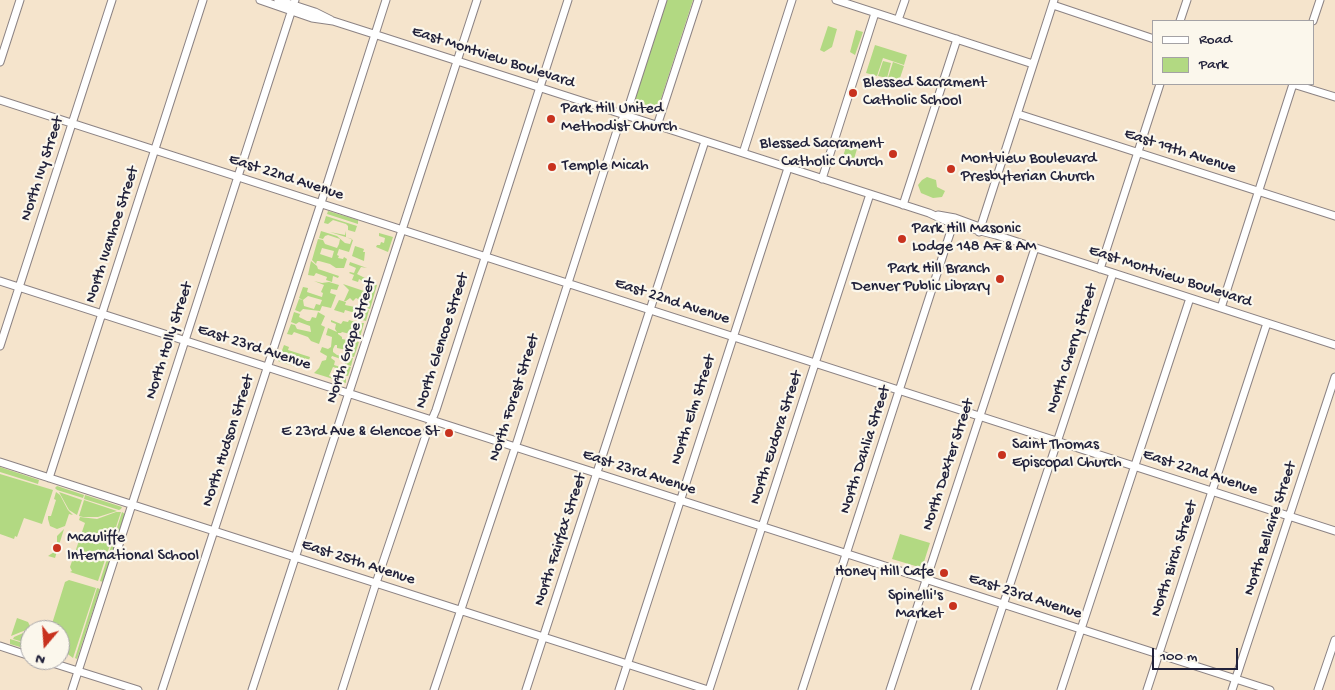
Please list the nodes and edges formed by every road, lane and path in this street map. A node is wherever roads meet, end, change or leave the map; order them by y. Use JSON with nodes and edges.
{"nodes":[{"id":1,"x":20,"y":0,"type":"edge"},
{"id":2,"x":112,"y":0,"type":"edge"},
{"id":3,"x":203,"y":0,"type":"edge"},
{"id":4,"x":260,"y":0,"type":"edge"},
{"id":5,"x":278,"y":0,"type":"edge"},
{"id":6,"x":386,"y":0,"type":"edge"},
{"id":7,"x":477,"y":0,"type":"edge"},
{"id":8,"x":568,"y":0,"type":"edge"},
{"id":9,"x":663,"y":0,"type":"edge"},
{"id":10,"x":698,"y":0,"type":"edge"},
{"id":11,"x":792,"y":0,"type":"edge"},
{"id":12,"x":836,"y":0,"type":"edge"},
{"id":13,"x":905,"y":0,"type":"edge"},
{"id":14,"x":1187,"y":0,"type":"edge"},
{"id":15,"x":1320,"y":0,"type":"edge"},
{"id":16,"x":1054,"y":3,"type":"edge"},
{"id":17,"x":293,"y":5,"type":"edge"},
{"id":18,"x":875,"y":13,"type":"junction"},
{"id":19,"x":898,"y":20,"type":"junction"},
{"id":20,"x":1180,"y":20,"type":"edge"},
{"id":21,"x":1313,"y":20,"type":"edge"},
{"id":22,"x":375,"y":34,"type":"junction"},
{"id":23,"x":1152,"y":37,"type":"edge"},
{"id":24,"x":956,"y":39,"type":"junction"},
{"id":25,"x":457,"y":61,"type":"junction"},
{"id":26,"x":0,"y":62,"type":"edge"},
{"id":27,"x":1033,"y":64,"type":"junction"},
{"id":28,"x":1160,"y":85,"type":"edge"},
{"id":29,"x":1293,"y":85,"type":"edge"},
{"id":30,"x":1296,"y":85,"type":"edge"},
{"id":31,"x":540,"y":88,"type":"junction"},
{"id":32,"x":1335,"y":97,"type":"edge"},
{"id":33,"x":0,"y":100,"type":"edge"},
{"id":34,"x":1018,"y":114,"type":"junction"},
{"id":35,"x":626,"y":115,"type":"junction"},
{"id":36,"x":72,"y":123,"type":"junction"},
{"id":37,"x":657,"y":126,"type":"junction"},
{"id":38,"x":705,"y":141,"type":"junction"},
{"id":39,"x":155,"y":150,"type":"junction"},
{"id":40,"x":743,"y":153,"type":"junction"},
{"id":41,"x":1138,"y":153,"type":"junction"},
{"id":42,"x":788,"y":168,"type":"junction"},
{"id":43,"x":237,"y":176,"type":"junction"},
{"id":44,"x":822,"y":179,"type":"junction"},
{"id":45,"x":1258,"y":192,"type":"junction"},
{"id":46,"x":870,"y":194,"type":"junction"},
{"id":47,"x":321,"y":203,"type":"junction"},
{"id":48,"x":903,"y":205,"type":"junction"},
{"id":49,"x":1335,"y":216,"type":"edge"},
{"id":50,"x":954,"y":221,"type":"junction"},
{"id":51,"x":980,"y":229,"type":"junction"},
{"id":52,"x":403,"y":230,"type":"junction"},
{"id":53,"x":1035,"y":248,"type":"junction"},
{"id":54,"x":486,"y":256,"type":"junction"},
{"id":55,"x":1100,"y":269,"type":"junction"},
{"id":56,"x":1113,"y":273,"type":"junction"},
{"id":57,"x":0,"y":281,"type":"edge"},
{"id":58,"x":567,"y":283,"type":"junction"},
{"id":59,"x":19,"y":287,"type":"junction"},
{"id":60,"x":1190,"y":298,"type":"junction"},
{"id":61,"x":1221,"y":308,"type":"junction"},
{"id":62,"x":650,"y":310,"type":"junction"},
{"id":63,"x":101,"y":314,"type":"junction"},
{"id":64,"x":1268,"y":323,"type":"junction"},
{"id":65,"x":732,"y":336,"type":"junction"},
{"id":66,"x":185,"y":340,"type":"junction"},
{"id":67,"x":1335,"y":344,"type":"edge"},
{"id":68,"x":0,"y":346,"type":"edge"},
{"id":69,"x":815,"y":363,"type":"junction"},
{"id":70,"x":268,"y":368,"type":"junction"},
{"id":71,"x":1335,"y":377,"type":"edge"},
{"id":72,"x":900,"y":390,"type":"junction"},
{"id":73,"x":350,"y":394,"type":"junction"},
{"id":74,"x":980,"y":416,"type":"junction"},
{"id":75,"x":432,"y":420,"type":"junction"},
{"id":76,"x":1057,"y":441,"type":"junction"},
{"id":77,"x":514,"y":447,"type":"junction"},
{"id":78,"x":0,"y":462,"type":"edge"},
{"id":79,"x":1135,"y":466,"type":"junction"},
{"id":80,"x":598,"y":474,"type":"junction"},
{"id":81,"x":48,"y":478,"type":"junction"},
{"id":82,"x":1212,"y":491,"type":"junction"},
{"id":83,"x":680,"y":500,"type":"junction"},
{"id":84,"x":131,"y":505,"type":"junction"},
{"id":85,"x":1290,"y":516,"type":"junction"},
{"id":86,"x":762,"y":527,"type":"junction"},
{"id":87,"x":214,"y":531,"type":"junction"},
{"id":88,"x":1335,"y":531,"type":"edge"},
{"id":89,"x":847,"y":554,"type":"junction"},
{"id":90,"x":296,"y":557,"type":"junction"},
{"id":91,"x":926,"y":580,"type":"junction"},
{"id":92,"x":376,"y":583,"type":"junction"},
{"id":93,"x":1003,"y":604,"type":"junction"},
{"id":94,"x":460,"y":610,"type":"junction"},
{"id":95,"x":1081,"y":630,"type":"junction"},
{"id":96,"x":543,"y":637,"type":"junction"},
{"id":97,"x":1335,"y":640,"type":"edge"},
{"id":98,"x":0,"y":646,"type":"edge"},
{"id":99,"x":20,"y":653,"type":"edge"},
{"id":100,"x":1159,"y":655,"type":"junction"},
{"id":101,"x":627,"y":664,"type":"junction"},
{"id":102,"x":70,"y":668,"type":"edge"},
{"id":103,"x":78,"y":671,"type":"junction"},
{"id":104,"x":1236,"y":679,"type":"junction"},
{"id":105,"x":72,"y":690,"type":"edge"},
{"id":106,"x":138,"y":690,"type":"edge"},
{"id":107,"x":162,"y":690,"type":"edge"},
{"id":108,"x":252,"y":690,"type":"edge"},
{"id":109,"x":342,"y":690,"type":"edge"},
{"id":110,"x":434,"y":690,"type":"edge"},
{"id":111,"x":526,"y":690,"type":"edge"},
{"id":112,"x":619,"y":690,"type":"edge"},
{"id":113,"x":709,"y":690,"type":"edge"},
{"id":114,"x":802,"y":690,"type":"edge"},
{"id":115,"x":890,"y":690,"type":"edge"},
{"id":116,"x":975,"y":690,"type":"edge"},
{"id":117,"x":1061,"y":690,"type":"edge"},
{"id":118,"x":1147,"y":690,"type":"edge"},
{"id":119,"x":1232,"y":690,"type":"edge"},
{"id":120,"x":1270,"y":690,"type":"edge"},
{"id":121,"x":1318,"y":690,"type":"edge"}],
"edges":[{"from":1,"to":26,"type":"street"},
{"from":2,"to":36,"type":"street","name":"North Ivy Street"},
{"from":3,"to":39,"type":"street","name":"North Ivanhoe Street"},
{"from":4,"to":17,"type":"street","name":"East Montview Boulevard"},
{"from":5,"to":17,"type":"street","name":"East Montview Boulevard"},
{"from":6,"to":22,"type":"street","name":"North Hudson Street"},
{"from":7,"to":25,"type":"street","name":"North Grape Street"},
{"from":8,"to":31,"type":"street","name":"North Glencoe Street"},
{"from":9,"to":35,"type":"street","name":"North Forest Street"},
{"from":10,"to":37,"type":"street"},
{"from":11,"to":40,"type":"street"},
{"from":12,"to":18,"type":"street"},
{"from":13,"to":19,"type":"street"},
{"from":14,"to":20,"type":"street"},
{"from":15,"to":21,"type":"street"},
{"from":16,"to":23,"type":"street"},
{"from":16,"to":27,"type":"street"},
{"from":17,"to":22,"type":"street","name":"East Montview Boulevard"},
{"from":17,"to":43,"type":"street","name":"North Holly Street"},
{"from":18,"to":19,"type":"street"},
{"from":18,"to":44,"type":"street"},
{"from":19,"to":24,"type":"street"},
{"from":22,"to":25,"type":"street","name":"East Montview Boulevard"},
{"from":22,"to":47,"type":"street","name":"North Hudson Street"},
{"from":24,"to":27,"type":"street"},
{"from":24,"to":48,"type":"street"},
{"from":25,"to":31,"type":"street","name":"East Montview Boulevard"},
{"from":25,"to":52,"type":"street","name":"North Grape Street"},
{"from":27,"to":34,"type":"street"},
{"from":28,"to":41,"type":"street","name":"North Cherry Street"},
{"from":29,"to":45,"type":"street"},
{"from":30,"to":32,"type":"street"},
{"from":31,"to":35,"type":"street","name":"East Montview Boulevard"},
{"from":31,"to":54,"type":"street","name":"North Glencoe Street"},
{"from":33,"to":36,"type":"street","name":"East 22nd Avenue"},
{"from":34,"to":41,"type":"street","name":"East 19th Avenue"},
{"from":34,"to":51,"type":"street"},
{"from":35,"to":37,"type":"street","name":"East Montview Boulevard"},
{"from":35,"to":58,"type":"street","name":"North Forest Street"},
{"from":36,"to":39,"type":"street","name":"East 22nd Avenue"},
{"from":36,"to":59,"type":"street","name":"North Ivy Street"},
{"from":37,"to":38,"type":"street","name":"East Montview Boulevard"},
{"from":38,"to":40,"type":"street","name":"East Montview Boulevard"},
{"from":38,"to":62,"type":"street","name":"North Fairfax Street"},
{"from":39,"to":43,"type":"street","name":"East 22nd Avenue"},
{"from":39,"to":63,"type":"street","name":"North Ivanhoe Street"},
{"from":40,"to":42,"type":"street","name":"East Montview Boulevard"},
{"from":41,"to":45,"type":"street","name":"East 19th Avenue"},
{"from":41,"to":55,"type":"street","name":"North Cherry Street"},
{"from":42,"to":44,"type":"street","name":"East Montview Boulevard"},
{"from":42,"to":65,"type":"street","name":"North Elm Street"},
{"from":43,"to":47,"type":"street","name":"East 22nd Avenue"},
{"from":43,"to":66,"type":"street","name":"North Holly Street"},
{"from":44,"to":46,"type":"street","name":"East Montview Boulevard"},
{"from":45,"to":49,"type":"street","name":"East 19th Avenue"},
{"from":45,"to":61,"type":"street"},
{"from":46,"to":48,"type":"street","name":"East Montview Boulevard"},
{"from":46,"to":69,"type":"street","name":"North Eudora Street"},
{"from":47,"to":52,"type":"street","name":"East 22nd Avenue"},
{"from":47,"to":70,"type":"street","name":"North Hudson Street"},
{"from":48,"to":50,"type":"street","name":"East Montview Boulevard"},
{"from":50,"to":51,"type":"street","name":"East Montview Boulevard"},
{"from":50,"to":72,"type":"street","name":"North Dahlia Street"},
{"from":51,"to":53,"type":"street","name":"East Montview Boulevard"},
{"from":52,"to":54,"type":"street","name":"East 22nd Avenue"},
{"from":52,"to":73,"type":"street","name":"North Grape Street"},
{"from":53,"to":55,"type":"street","name":"East Montview Boulevard"},
{"from":53,"to":74,"type":"street","name":"North Dexter Street"},
{"from":54,"to":58,"type":"street","name":"East 22nd Avenue"},
{"from":54,"to":75,"type":"street","name":"North Glencoe Street"},
{"from":55,"to":56,"type":"street","name":"East Montview Boulevard"},
{"from":56,"to":60,"type":"street","name":"East Montview Boulevard"},
{"from":56,"to":76,"type":"street","name":"North Cherry Street"},
{"from":57,"to":59,"type":"street","name":"East 23rd Avenue"},
{"from":58,"to":62,"type":"street","name":"East 22nd Avenue"},
{"from":58,"to":77,"type":"street","name":"North Forest Street"},
{"from":59,"to":63,"type":"street","name":"East 23rd Avenue"},
{"from":59,"to":68,"type":"street","name":"North Ivy Street"},
{"from":60,"to":61,"type":"street","name":"East Montview Boulevard"},
{"from":60,"to":79,"type":"street"},
{"from":61,"to":64,"type":"street","name":"East Montview Boulevard"},
{"from":62,"to":65,"type":"street","name":"East 22nd Avenue"},
{"from":62,"to":80,"type":"street","name":"North Fairfax Street"},
{"from":63,"to":66,"type":"street","name":"East 23rd Avenue"},
{"from":63,"to":81,"type":"street","name":"North Ivanhoe Street"},
{"from":64,"to":67,"type":"street","name":"East Montview Boulevard"},
{"from":64,"to":82,"type":"street","name":"North Birch Street"},
{"from":65,"to":69,"type":"street","name":"East 22nd Avenue"},
{"from":65,"to":83,"type":"street","name":"North Elm Street"},
{"from":66,"to":70,"type":"street","name":"East 23rd Avenue"},
{"from":66,"to":84,"type":"street","name":"North Holly Street"},
{"from":69,"to":72,"type":"street","name":"East 22nd Avenue"},
{"from":69,"to":86,"type":"street","name":"North Eudora Street"},
{"from":70,"to":73,"type":"street","name":"East 23rd Avenue"},
{"from":70,"to":87,"type":"street","name":"North Hudson Street"},
{"from":71,"to":85,"type":"street","name":"North Bellaire Street"},
{"from":72,"to":74,"type":"street","name":"East 22nd Avenue"},
{"from":72,"to":89,"type":"street","name":"North Dahlia Street"},
{"from":73,"to":75,"type":"street","name":"East 23rd Avenue"},
{"from":73,"to":90,"type":"street","name":"North Grape Street"},
{"from":74,"to":76,"type":"street","name":"East 22nd Avenue"},
{"from":74,"to":91,"type":"street","name":"North Dexter Street"},
{"from":75,"to":77,"type":"street","name":"East 23rd Avenue"},
{"from":75,"to":92,"type":"street","name":"North Glencoe Street"},
{"from":76,"to":79,"type":"street","name":"East 22nd Avenue"},
{"from":76,"to":93,"type":"street","name":"North Cherry Street"},
{"from":77,"to":80,"type":"street","name":"East 23rd Avenue"},
{"from":77,"to":94,"type":"street","name":"North Forest Street"},
{"from":78,"to":81,"type":"street","name":"East 25th Avenue"},
{"from":79,"to":82,"type":"street","name":"East 22nd Avenue"},
{"from":79,"to":95,"type":"street"},
{"from":80,"to":83,"type":"street","name":"East 23rd Avenue"},
{"from":80,"to":96,"type":"street","name":"North Fairfax Street"},
{"from":81,"to":84,"type":"street","name":"East 25th Avenue"},
{"from":82,"to":85,"type":"street","name":"East 22nd Avenue"},
{"from":82,"to":100,"type":"street","name":"North Birch Street"},
{"from":83,"to":86,"type":"street","name":"East 23rd Avenue"},
{"from":83,"to":101,"type":"street","name":"North Elm Street"},
{"from":84,"to":87,"type":"street","name":"East 25th Avenue"},
{"from":84,"to":103,"type":"street","name":"North Holly Street"},
{"from":85,"to":88,"type":"street","name":"East 22nd Avenue"},
{"from":85,"to":104,"type":"street","name":"North Bellaire Street"},
{"from":86,"to":89,"type":"street","name":"East 23rd Avenue"},
{"from":86,"to":113,"type":"street","name":"North Eudora Street"},
{"from":87,"to":90,"type":"street","name":"East 25th Avenue"},
{"from":87,"to":107,"type":"street","name":"North Hudson Street"},
{"from":89,"to":91,"type":"street","name":"East 23rd Avenue"},
{"from":89,"to":114,"type":"street","name":"North Dahlia Street"},
{"from":90,"to":92,"type":"street","name":"East 25th Avenue"},
{"from":90,"to":108,"type":"street","name":"North Grape Street"},
{"from":91,"to":93,"type":"street","name":"East 23rd Avenue"},
{"from":91,"to":115,"type":"street","name":"North Dexter Street"},
{"from":92,"to":94,"type":"street","name":"East 25th Avenue"},
{"from":92,"to":109,"type":"street","name":"North Glencoe Street"},
{"from":93,"to":95,"type":"street","name":"East 23rd Avenue"},
{"from":93,"to":116,"type":"street","name":"North Cherry Street"},
{"from":94,"to":96,"type":"street","name":"East 25th Avenue"},
{"from":94,"to":110,"type":"street","name":"North Forest Street"},
{"from":95,"to":100,"type":"street","name":"East 23rd Avenue"},
{"from":95,"to":117,"type":"street"},
{"from":96,"to":101,"type":"street","name":"East 25th Avenue"},
{"from":96,"to":111,"type":"street","name":"North Fairfax Street"},
{"from":97,"to":121,"type":"street"},
{"from":98,"to":99,"type":"street"},
{"from":100,"to":104,"type":"street","name":"East 23rd Avenue"},
{"from":100,"to":118,"type":"street","name":"North Birch Street"},
{"from":101,"to":112,"type":"street","name":"North Elm Street"},
{"from":101,"to":113,"type":"street","name":"East 25th Avenue"},
{"from":102,"to":103,"type":"street"},
{"from":103,"to":105,"type":"street","name":"North Holly Street"},
{"from":103,"to":106,"type":"street"},
{"from":104,"to":119,"type":"street","name":"North Bellaire Street"},
{"from":104,"to":120,"type":"street","name":"East 23rd Avenue"}]}
